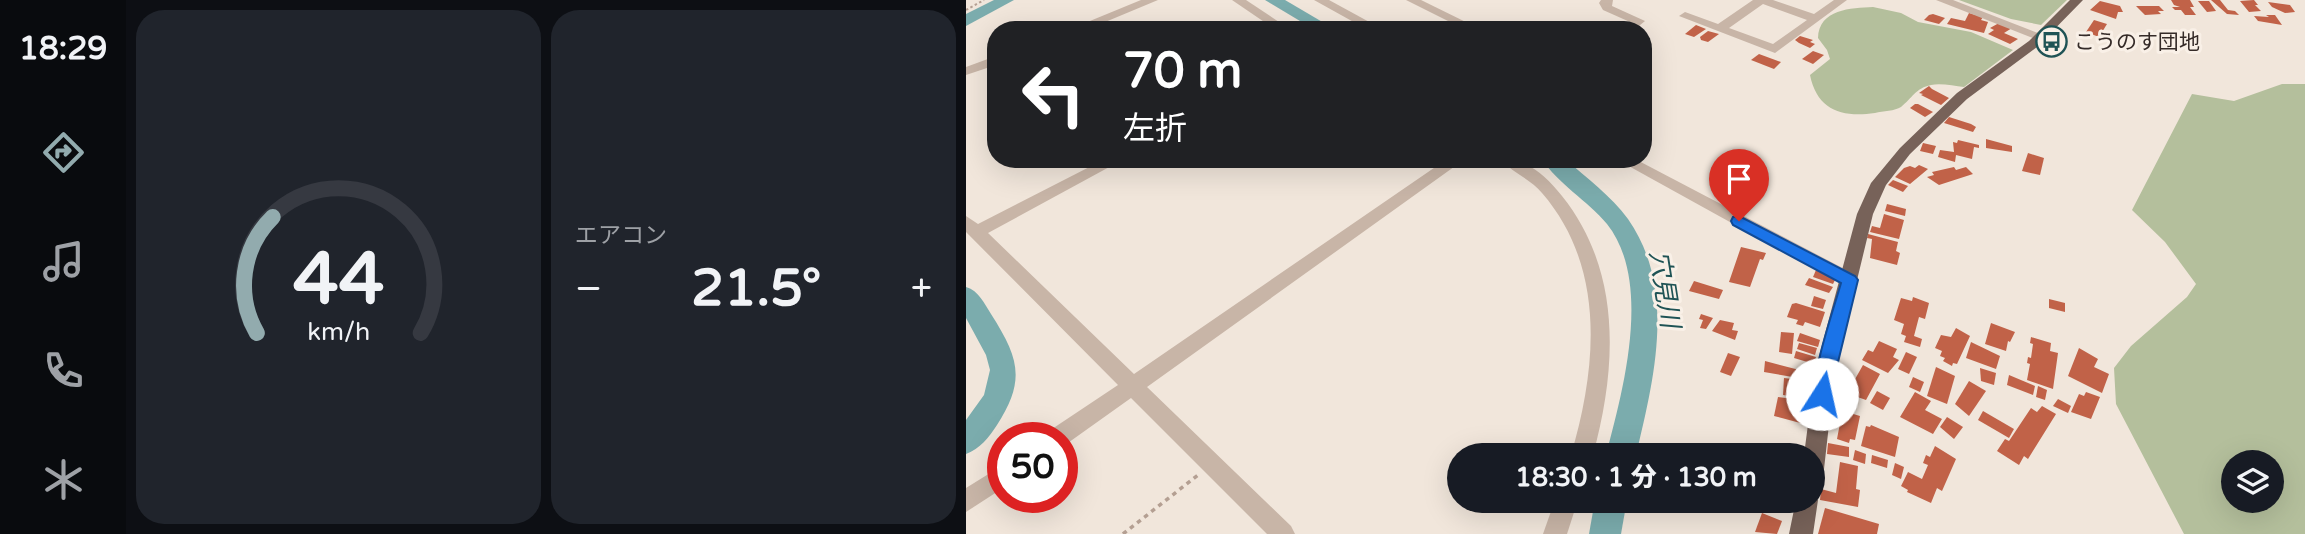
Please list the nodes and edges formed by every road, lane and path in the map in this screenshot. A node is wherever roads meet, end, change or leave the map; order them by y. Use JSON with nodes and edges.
{"nodes":[{"id":1,"x":984,"y":0,"type":"edge"},
{"id":2,"x":1152,"y":0,"type":"edge"},
{"id":3,"x":1238,"y":0,"type":"edge"},
{"id":4,"x":1320,"y":0,"type":"edge"},
{"id":5,"x":1412,"y":0,"type":"edge"},
{"id":6,"x":1607,"y":0,"type":"edge"},
{"id":7,"x":1761,"y":0,"type":"edge"},
{"id":8,"x":1841,"y":0,"type":"edge"},
{"id":9,"x":1942,"y":0,"type":"edge"},
{"id":10,"x":2077,"y":0,"type":"edge"},
{"id":11,"x":966,"y":10,"type":"edge"},
{"id":12,"x":1685,"y":16,"type":"dead end"},
{"id":13,"x":1816,"y":19,"type":"junction"},
{"id":14,"x":1097,"y":21,"type":"edge"},
{"id":15,"x":1271,"y":21,"type":"edge"},
{"id":16,"x":1361,"y":21,"type":"edge"},
{"id":17,"x":1457,"y":21,"type":"edge"},
{"id":18,"x":1639,"y":21,"type":"edge"},
{"id":19,"x":1719,"y":29,"type":"junction"},
{"id":20,"x":2042,"y":37,"type":"junction"},
{"id":21,"x":987,"y":63,"type":"edge"},
{"id":22,"x":966,"y":71,"type":"edge"},
{"id":23,"x":1099,"y":168,"type":"edge"},
{"id":24,"x":1445,"y":168,"type":"edge"},
{"id":25,"x":1520,"y":168,"type":"edge"},
{"id":26,"x":1640,"y":168,"type":"edge"},
{"id":27,"x":971,"y":227,"type":"edge"},
{"id":28,"x":1850,"y":280,"type":"junction"},
{"id":29,"x":1132,"y":386,"type":"junction"},
{"id":30,"x":1078,"y":423,"type":"edge"},
{"id":31,"x":1585,"y":443,"type":"edge"},
{"id":32,"x":1816,"y":443,"type":"edge"},
{"id":33,"x":1213,"y":465,"type":"junction"},
{"id":34,"x":987,"y":486,"type":"edge"},
{"id":35,"x":966,"y":500,"type":"edge"},
{"id":36,"x":1562,"y":513,"type":"edge"},
{"id":37,"x":1805,"y":513,"type":"edge"},
{"id":38,"x":1123,"y":534,"type":"edge"},
{"id":39,"x":1283,"y":534,"type":"edge"},
{"id":40,"x":1555,"y":534,"type":"edge"},
{"id":41,"x":1801,"y":534,"type":"edge"}],
"edges":[{"from":1,"to":11,"type":"path"},
{"from":2,"to":14,"type":"street"},
{"from":3,"to":15,"type":"street"},
{"from":4,"to":16,"type":"street"},
{"from":5,"to":17,"type":"street"},
{"from":6,"to":18,"type":"street"},
{"from":7,"to":13,"type":"street"},
{"from":7,"to":19,"type":"street"},
{"from":8,"to":13,"type":"street"},
{"from":9,"to":20,"type":"street"},
{"from":10,"to":20,"type":"main road"},
{"from":12,"to":19,"type":"street"},
{"from":13,"to":19,"type":"street"},
{"from":20,"to":28,"type":"main road"},
{"from":21,"to":22,"type":"street"},
{"from":23,"to":27,"type":"street"},
{"from":24,"to":29,"type":"street"},
{"from":25,"to":31,"type":"street"},
{"from":26,"to":28,"type":"street"},
{"from":27,"to":29,"type":"street"},
{"from":28,"to":32,"type":"main road"},
{"from":29,"to":30,"type":"street"},
{"from":29,"to":33,"type":"street"},
{"from":33,"to":38,"type":"path"},
{"from":33,"to":39,"type":"street"},
{"from":34,"to":35,"type":"street"},
{"from":36,"to":40,"type":"street"},
{"from":37,"to":41,"type":"main road"}]}
